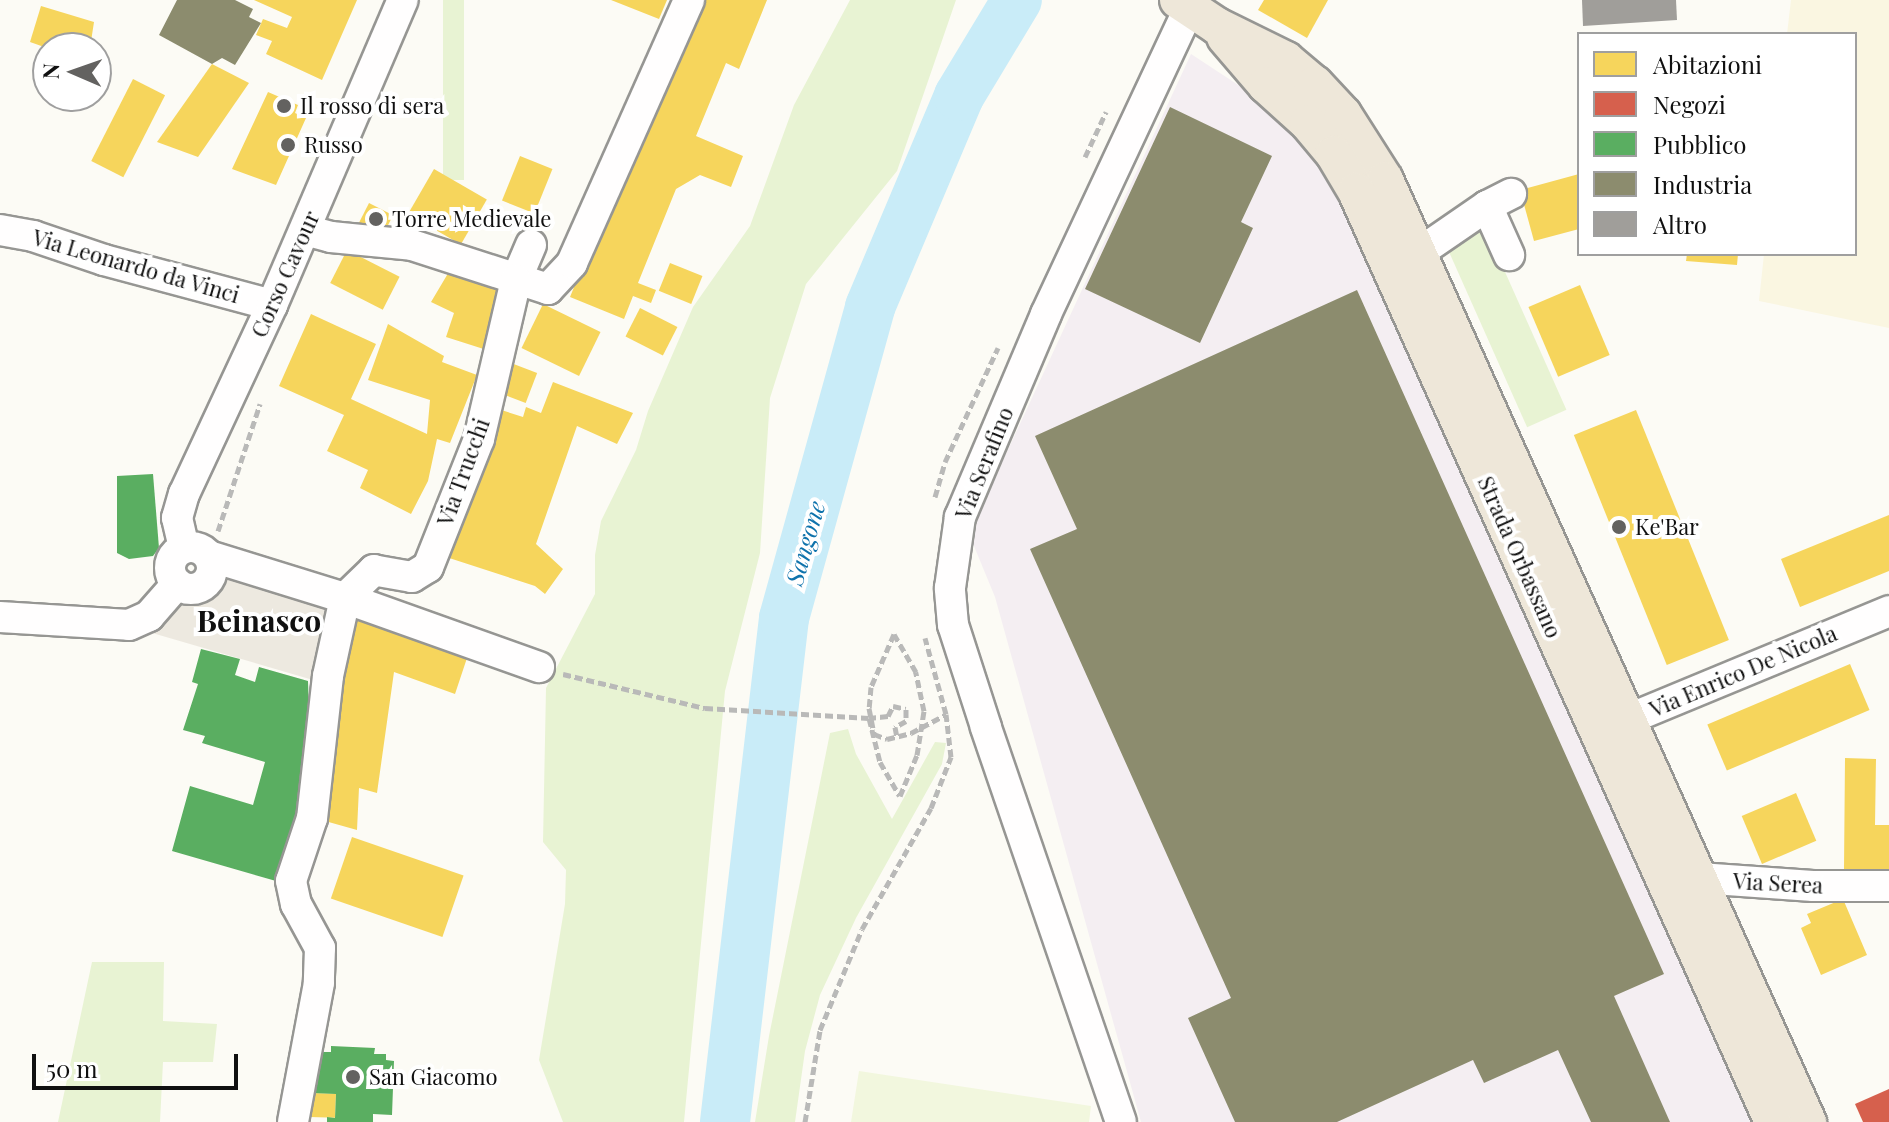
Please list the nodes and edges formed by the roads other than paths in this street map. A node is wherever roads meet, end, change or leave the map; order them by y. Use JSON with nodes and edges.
{"nodes":[{"id":1,"x":403,"y":0,"type":"edge"},
{"id":2,"x":689,"y":0,"type":"edge"},
{"id":3,"x":1194,"y":8,"type":"edge"},
{"id":4,"x":0,"y":230,"type":"edge"},
{"id":5,"x":305,"y":230,"type":"junction"},
{"id":6,"x":531,"y":245,"type":"dead end"},
{"id":7,"x":1420,"y":252,"type":"junction"},
{"id":8,"x":1509,"y":255,"type":"dead end"},
{"id":9,"x":516,"y":280,"type":"junction"},
{"id":10,"x":272,"y":305,"type":"junction"},
{"id":11,"x":197,"y":552,"type":"junction"},
{"id":12,"x":345,"y":598,"type":"junction"},
{"id":13,"x":1889,"y":611,"type":"edge"},
{"id":14,"x":0,"y":617,"type":"edge"},
{"id":15,"x":539,"y":667,"type":"road end"},
{"id":16,"x":1613,"y":726,"type":"junction"},
{"id":17,"x":1684,"y":885,"type":"junction"},
{"id":18,"x":1889,"y":886,"type":"edge"},
{"id":19,"x":293,"y":1122,"type":"edge"},
{"id":20,"x":1121,"y":1122,"type":"edge"},
{"id":21,"x":1773,"y":1122,"type":"edge"},
{"id":22,"x":1808,"y":1122,"type":"edge"}],
"edges":[{"from":1,"to":5,"type":"street","name":"Corso Cavour"},
{"from":2,"to":9,"type":"street"},
{"from":3,"to":7,"type":"main road","name":"Strada Orbassano"},
{"from":3,"to":16,"type":"main road","name":"Strada Orbassano"},
{"from":3,"to":20,"type":"street","name":"Via Serafino"},
{"from":4,"to":10,"type":"street","name":"Via Leonardo da Vinci"},
{"from":5,"to":9,"type":"street"},
{"from":5,"to":10,"type":"street","name":"Corso Cavour"},
{"from":6,"to":9,"type":"street","name":"Via Trucchi"},
{"from":7,"to":8,"type":"street"},
{"from":7,"to":16,"type":"main road","name":"Strada Orbassano"},
{"from":9,"to":12,"type":"street","name":"Via Trucchi"},
{"from":10,"to":11,"type":"street","name":"Corso Cavour"},
{"from":11,"to":12,"type":"street"},
{"from":11,"to":14,"type":"street"},
{"from":12,"to":15,"type":"street"},
{"from":12,"to":19,"type":"street"},
{"from":13,"to":16,"type":"street","name":"Via Enrico De Nicola"},
{"from":16,"to":17,"type":"main road","name":"Strada Orbassano"},
{"from":17,"to":18,"type":"street","name":"Via Serea"},
{"from":17,"to":21,"type":"main road","name":"Strada Orbassano"},
{"from":17,"to":22,"type":"main road","name":"Strada Orbassano"}]}
